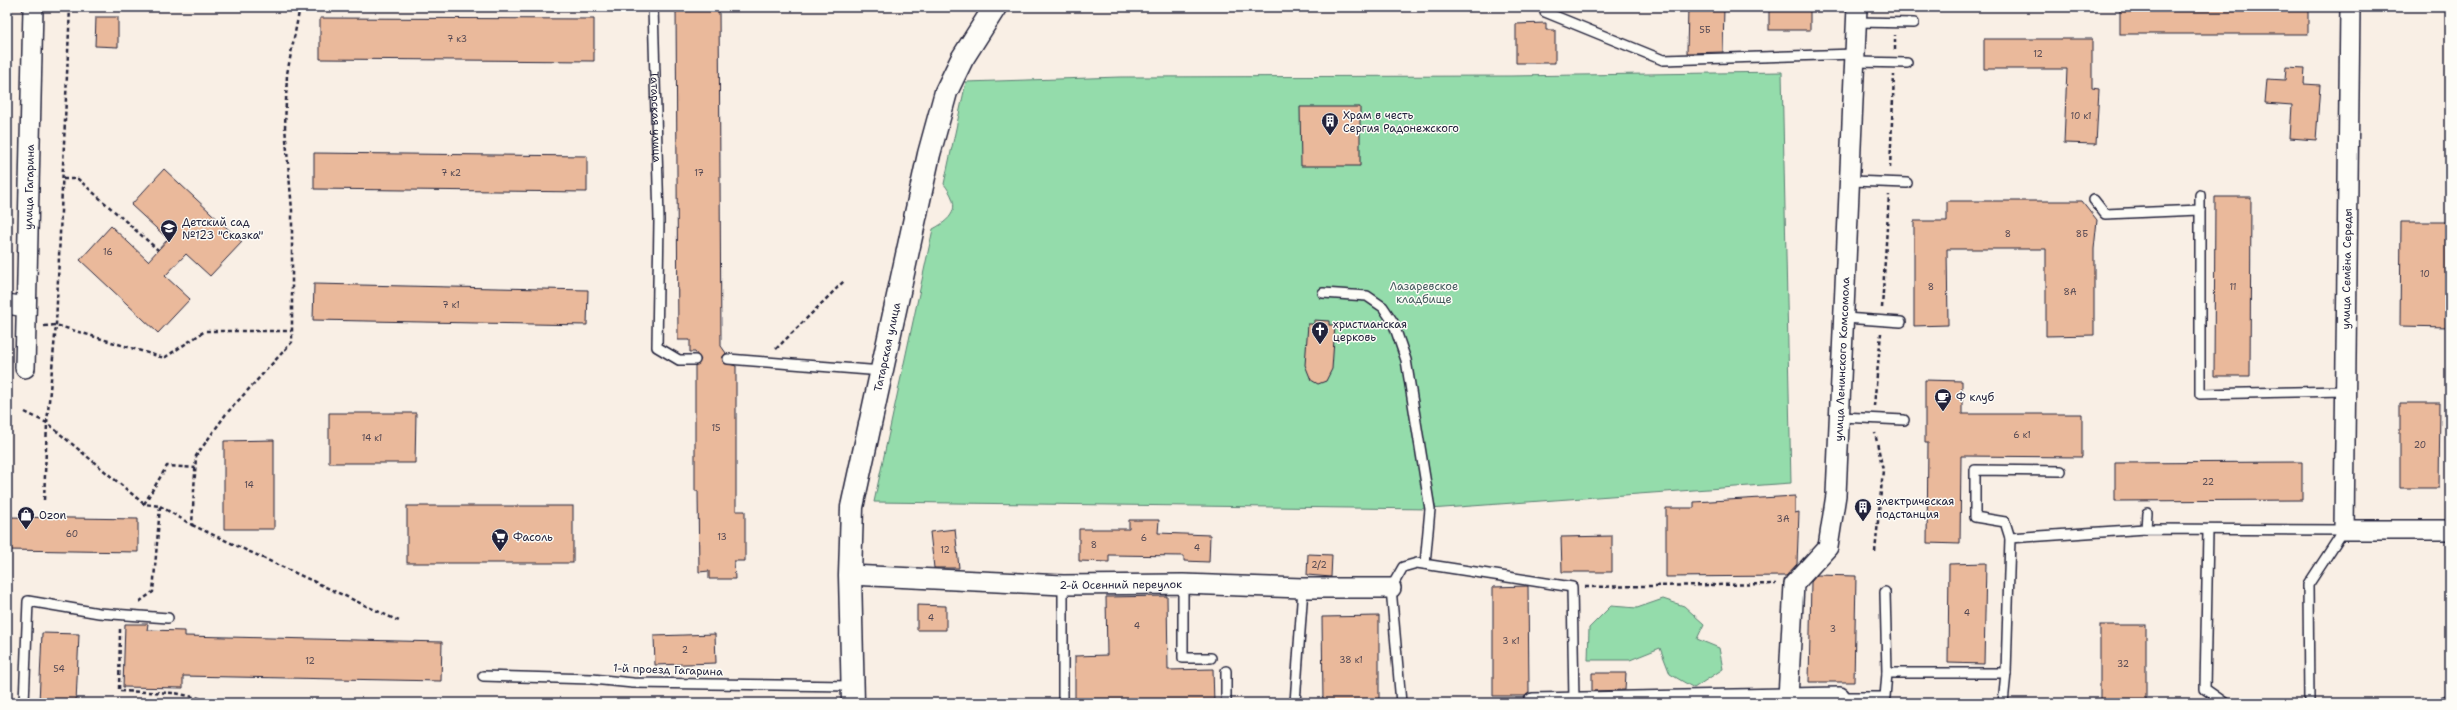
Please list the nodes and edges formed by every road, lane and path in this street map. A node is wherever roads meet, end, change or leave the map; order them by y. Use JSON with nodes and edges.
{"nodes":[{"id":1,"x":33,"y":7,"type":"edge"},
{"id":2,"x":70,"y":7,"type":"edge"},
{"id":3,"x":300,"y":7,"type":"edge"},
{"id":4,"x":653,"y":7,"type":"edge"},
{"id":5,"x":995,"y":7,"type":"edge"},
{"id":6,"x":1545,"y":7,"type":"edge"},
{"id":7,"x":2350,"y":7,"type":"edge"},
{"id":8,"x":1857,"y":15,"type":"edge"},
{"id":9,"x":1896,"y":23,"type":"junction"},
{"id":10,"x":1914,"y":23,"type":"dead end"},
{"id":11,"x":1856,"y":58,"type":"junction"},
{"id":12,"x":1907,"y":63,"type":"dead end"},
{"id":13,"x":1894,"y":64,"type":"junction"},
{"id":14,"x":63,"y":179,"type":"junction"},
{"id":15,"x":1851,"y":181,"type":"junction"},
{"id":16,"x":1890,"y":182,"type":"junction"},
{"id":17,"x":1908,"y":183,"type":"dead end"},
{"id":18,"x":2200,"y":195,"type":"dead end"},
{"id":19,"x":2094,"y":200,"type":"dead end"},
{"id":20,"x":2200,"y":210,"type":"junction"},
{"id":21,"x":158,"y":250,"type":"dead end"},
{"id":22,"x":844,"y":281,"type":"dead end"},
{"id":23,"x":1323,"y":293,"type":"dead end"},
{"id":24,"x":7,"y":304,"type":"edge"},
{"id":25,"x":26,"y":307,"type":"junction"},
{"id":26,"x":1845,"y":318,"type":"junction"},
{"id":27,"x":1882,"y":321,"type":"junction"},
{"id":28,"x":1902,"y":322,"type":"dead end"},
{"id":29,"x":25,"y":326,"type":"junction"},
{"id":30,"x":56,"y":326,"type":"junction"},
{"id":31,"x":291,"y":331,"type":"junction"},
{"id":32,"x":728,"y":359,"type":"dead end"},
{"id":33,"x":695,"y":360,"type":"dead end"},
{"id":34,"x":762,"y":362,"type":"junction"},
{"id":35,"x":25,"y":368,"type":"dead end"},
{"id":36,"x":882,"y":370,"type":"junction"},
{"id":37,"x":2346,"y":391,"type":"junction"},
{"id":38,"x":25,"y":412,"type":"dead end"},
{"id":39,"x":1841,"y":417,"type":"junction"},
{"id":40,"x":1873,"y":419,"type":"junction"},
{"id":41,"x":1904,"y":420,"type":"dead end"},
{"id":42,"x":47,"y":423,"type":"junction"},
{"id":43,"x":196,"y":468,"type":"junction"},
{"id":44,"x":2061,"y":471,"type":"dead end"},
{"id":45,"x":44,"y":500,"type":"dead end"},
{"id":46,"x":160,"y":506,"type":"dead end"},
{"id":47,"x":2147,"y":513,"type":"dead end"},
{"id":48,"x":192,"y":525,"type":"junction"},
{"id":49,"x":2146,"y":529,"type":"junction"},
{"id":50,"x":2344,"y":530,"type":"junction"},
{"id":51,"x":2450,"y":530,"type":"edge"},
{"id":52,"x":2208,"y":531,"type":"junction"},
{"id":53,"x":2010,"y":538,"type":"junction"},
{"id":54,"x":1875,"y":552,"type":"dead end"},
{"id":55,"x":1425,"y":564,"type":"junction"},
{"id":56,"x":850,"y":574,"type":"junction"},
{"id":57,"x":1184,"y":584,"type":"junction"},
{"id":58,"x":1794,"y":584,"type":"junction"},
{"id":59,"x":1063,"y":585,"type":"junction"},
{"id":60,"x":1572,"y":587,"type":"junction"},
{"id":61,"x":1303,"y":588,"type":"junction"},
{"id":62,"x":1391,"y":588,"type":"junction"},
{"id":63,"x":1886,"y":592,"type":"dead end"},
{"id":64,"x":168,"y":618,"type":"dead end"},
{"id":65,"x":401,"y":622,"type":"dead end"},
{"id":66,"x":1210,"y":658,"type":"dead end"},
{"id":67,"x":1226,"y":671,"type":"dead end"},
{"id":68,"x":1887,"y":673,"type":"junction"},
{"id":69,"x":2006,"y":673,"type":"junction"},
{"id":70,"x":483,"y":676,"type":"dead end"},
{"id":71,"x":852,"y":695,"type":"edge"},
{"id":72,"x":1788,"y":698,"type":"junction"},
{"id":73,"x":1840,"y":700,"type":"edge"},
{"id":74,"x":2450,"y":700,"type":"edge"},
{"id":75,"x":1574,"y":701,"type":"junction"},
{"id":76,"x":24,"y":703,"type":"edge"},
{"id":77,"x":1063,"y":703,"type":"edge"},
{"id":78,"x":1226,"y":703,"type":"edge"},
{"id":79,"x":1295,"y":703,"type":"edge"},
{"id":80,"x":1401,"y":703,"type":"edge"},
{"id":81,"x":1533,"y":703,"type":"edge"},
{"id":82,"x":2003,"y":703,"type":"edge"},
{"id":83,"x":2225,"y":703,"type":"edge"},
{"id":84,"x":2308,"y":703,"type":"edge"},
{"id":85,"x":2442,"y":703,"type":"edge"}],
"edges":[{"from":1,"to":25,"type":"street","name":"улица Гагарина"},
{"from":2,"to":14,"type":"path"},
{"from":3,"to":31,"type":"path"},
{"from":4,"to":33,"type":"lane","name":"Татарская улица"},
{"from":5,"to":36,"type":"street","name":"Татарская улица"},
{"from":6,"to":11,"type":"lane"},
{"from":7,"to":37,"type":"street","name":"улица Семёна Середы"},
{"from":8,"to":9,"type":"lane"},
{"from":8,"to":11,"type":"street","name":"улица Ленинского Комсомола"},
{"from":9,"to":10,"type":"lane"},
{"from":9,"to":13,"type":"path"},
{"from":11,"to":13,"type":"lane"},
{"from":11,"to":15,"type":"street","name":"улица Ленинского Комсомола"},
{"from":12,"to":13,"type":"lane"},
{"from":13,"to":16,"type":"path"},
{"from":14,"to":21,"type":"path"},
{"from":14,"to":30,"type":"path"},
{"from":15,"to":16,"type":"lane"},
{"from":15,"to":26,"type":"street","name":"улица Ленинского Комсомола"},
{"from":16,"to":17,"type":"lane"},
{"from":16,"to":27,"type":"path"},
{"from":18,"to":20,"type":"lane"},
{"from":19,"to":20,"type":"lane"},
{"from":20,"to":37,"type":"lane"},
{"from":22,"to":34,"type":"path"},
{"from":23,"to":55,"type":"lane"},
{"from":24,"to":25,"type":"street"},
{"from":25,"to":29,"type":"street","name":"улица Гагарина"},
{"from":26,"to":27,"type":"lane"},
{"from":26,"to":39,"type":"street","name":"улица Ленинского Комсомола"},
{"from":27,"to":28,"type":"lane"},
{"from":27,"to":40,"type":"path"},
{"from":29,"to":30,"type":"path"},
{"from":29,"to":35,"type":"street","name":"улица Гагарина"},
{"from":30,"to":31,"type":"path"},
{"from":30,"to":42,"type":"path"},
{"from":31,"to":43,"type":"path"},
{"from":32,"to":34,"type":"lane"},
{"from":34,"to":36,"type":"lane"},
{"from":36,"to":56,"type":"street","name":"Татарская улица"},
{"from":37,"to":50,"type":"street","name":"улица Семёна Середы"},
{"from":38,"to":42,"type":"path"},
{"from":39,"to":40,"type":"lane"},
{"from":39,"to":58,"type":"street","name":"улица Ленинского Комсомола"},
{"from":40,"to":41,"type":"lane"},
{"from":40,"to":54,"type":"path"},
{"from":42,"to":43,"type":"path"},
{"from":42,"to":45,"type":"path"},
{"from":43,"to":48,"type":"path"},
{"from":44,"to":53,"type":"lane"},
{"from":46,"to":48,"type":"path"},
{"from":47,"to":49,"type":"lane"},
{"from":48,"to":65,"type":"path"},
{"from":49,"to":52,"type":"lane"},
{"from":49,"to":53,"type":"lane"},
{"from":50,"to":51,"type":"street"},
{"from":50,"to":52,"type":"lane"},
{"from":50,"to":84,"type":"lane"},
{"from":52,"to":83,"type":"lane"},
{"from":53,"to":69,"type":"lane"},
{"from":55,"to":60,"type":"lane"},
{"from":55,"to":62,"type":"lane"},
{"from":56,"to":59,"type":"street","name":"2-й Осенний переулок"},
{"from":56,"to":71,"type":"street","name":"Татарская улица"},
{"from":57,"to":59,"type":"street","name":"2-й Осенний переулок"},
{"from":57,"to":61,"type":"street","name":"2-й Осенний переулок"},
{"from":57,"to":66,"type":"lane"},
{"from":58,"to":60,"type":"path"},
{"from":58,"to":72,"type":"street"},
{"from":59,"to":77,"type":"lane"},
{"from":60,"to":75,"type":"lane"},
{"from":61,"to":62,"type":"street","name":"2-й Осенний переулок"},
{"from":61,"to":79,"type":"lane"},
{"from":62,"to":80,"type":"lane"},
{"from":63,"to":68,"type":"lane"},
{"from":64,"to":76,"type":"lane"},
{"from":67,"to":78,"type":"lane"},
{"from":68,"to":69,"type":"lane"},
{"from":68,"to":73,"type":"lane"},
{"from":69,"to":82,"type":"lane"},
{"from":70,"to":71,"type":"lane","name":"1-й проезд Гагарина"},
{"from":72,"to":73,"type":"street"},
{"from":72,"to":75,"type":"street"},
{"from":74,"to":85,"type":"lane"},
{"from":75,"to":81,"type":"street"}]}
